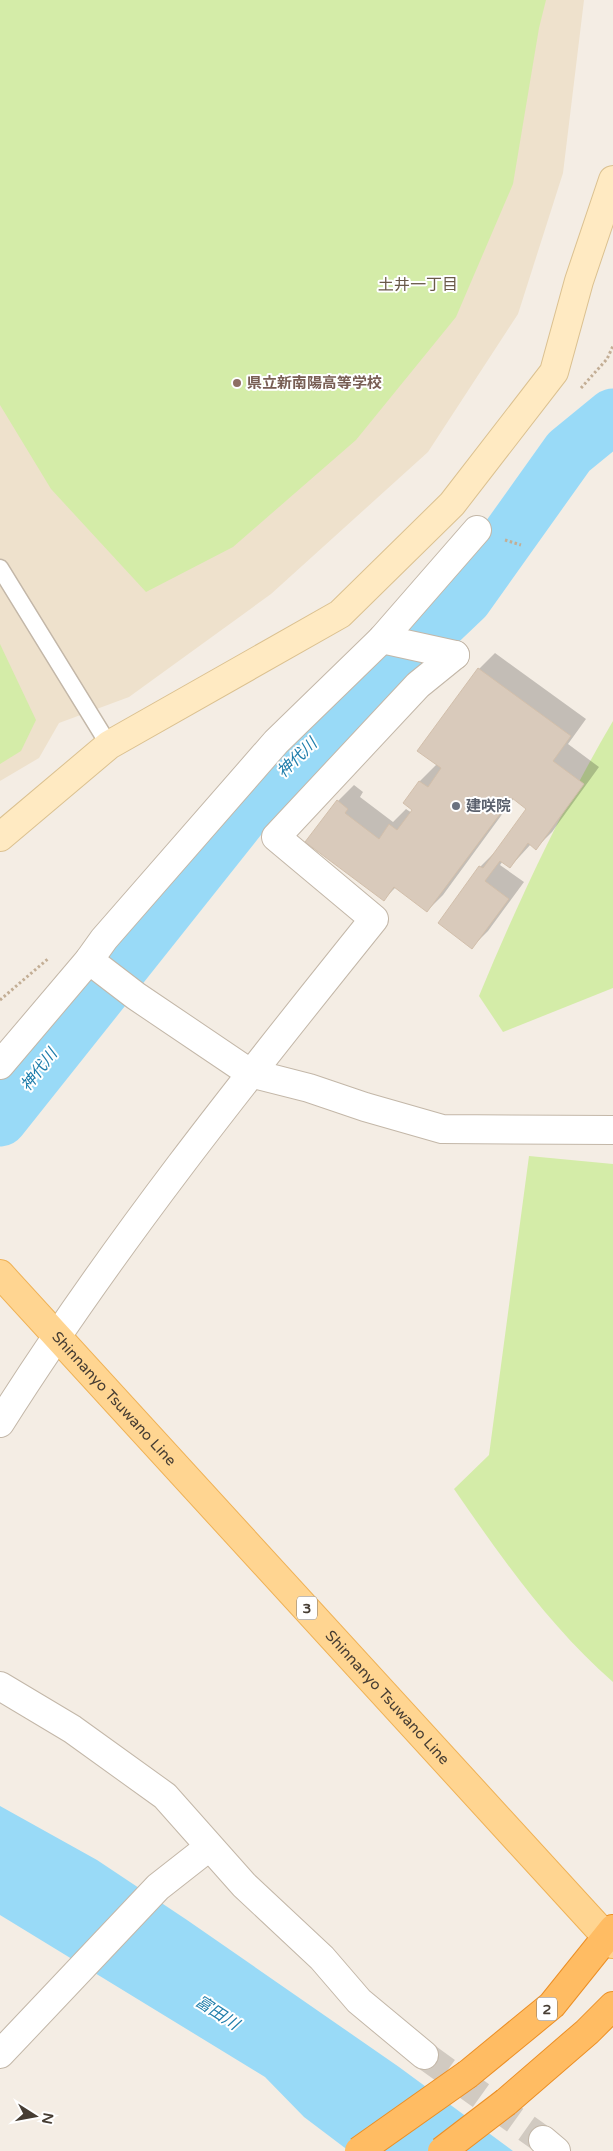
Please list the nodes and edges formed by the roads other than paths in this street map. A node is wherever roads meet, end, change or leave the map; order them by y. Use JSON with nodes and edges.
{"nodes":[{"id":1,"x":613,"y":180,"type":"edge"},
{"id":2,"x":477,"y":530,"type":"dead end"},
{"id":3,"x":0,"y":568,"type":"edge"},
{"id":4,"x":382,"y":639,"type":"junction"},
{"id":5,"x":109,"y":745,"type":"junction"},
{"id":6,"x":0,"y":837,"type":"edge"},
{"id":7,"x":90,"y":960,"type":"junction"},
{"id":8,"x":0,"y":1065,"type":"edge"},
{"id":9,"x":250,"y":1073,"type":"junction"},
{"id":10,"x":613,"y":1130,"type":"edge"},
{"id":11,"x":0,"y":1274,"type":"edge"},
{"id":12,"x":55,"y":1336,"type":"junction"},
{"id":13,"x":0,"y":1423,"type":"edge"},
{"id":14,"x":0,"y":1686,"type":"edge"},
{"id":15,"x":209,"y":1847,"type":"junction"},
{"id":16,"x":611,"y":1936,"type":"edge"},
{"id":17,"x":613,"y":2006,"type":"edge"},
{"id":18,"x":0,"y":2054,"type":"edge"},
{"id":19,"x":424,"y":2055,"type":"tunnel mouth"},
{"id":20,"x":359,"y":2151,"type":"edge"},
{"id":21,"x":442,"y":2151,"type":"edge"}],
"edges":[{"from":1,"to":5,"type":"street"},
{"from":2,"to":4,"type":"street"},
{"from":3,"to":5,"type":"lane"},
{"from":4,"to":7,"type":"street"},
{"from":4,"to":9,"type":"street"},
{"from":5,"to":6,"type":"street"},
{"from":7,"to":8,"type":"street"},
{"from":7,"to":9,"type":"street"},
{"from":9,"to":10,"type":"street"},
{"from":9,"to":12,"type":"street"},
{"from":11,"to":12,"type":"main road","name":"Shinnanyo Tsuwano Line","number":"3"},
{"from":12,"to":13,"type":"street"},
{"from":12,"to":16,"type":"main road","name":"Shinnanyo Tsuwano Line","number":"3"},
{"from":14,"to":15,"type":"street"},
{"from":15,"to":18,"type":"street"},
{"from":15,"to":19,"type":"street"},
{"from":16,"to":20,"type":"highway","number":"2","bridge":true},
{"from":17,"to":21,"type":"highway","bridge":true}]}
